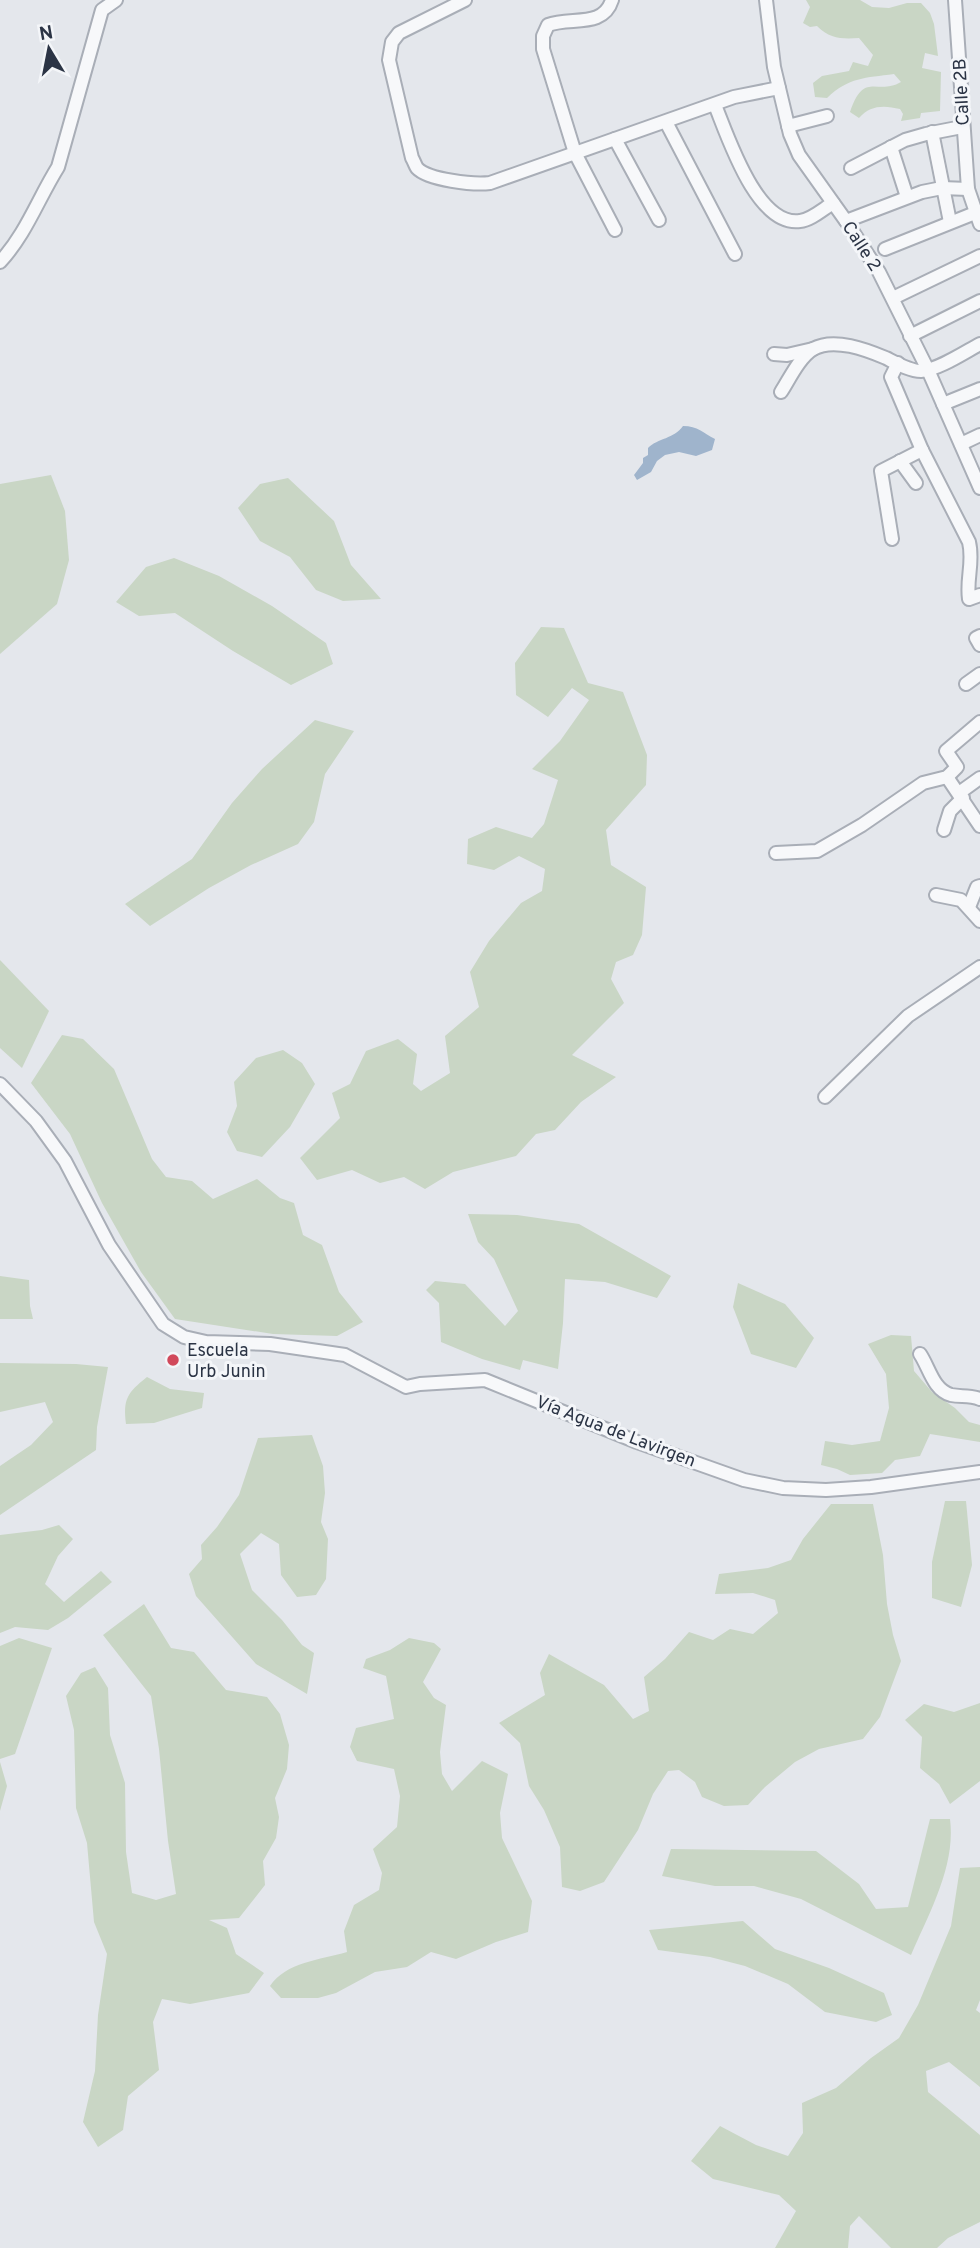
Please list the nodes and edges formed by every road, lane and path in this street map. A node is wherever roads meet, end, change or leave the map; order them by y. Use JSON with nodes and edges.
{"nodes":[{"id":1,"x":116,"y":0,"type":"edge"},
{"id":2,"x":465,"y":0,"type":"edge"},
{"id":3,"x":612,"y":0,"type":"edge"},
{"id":4,"x":766,"y":0,"type":"edge"},
{"id":5,"x":955,"y":0,"type":"edge"},
{"id":6,"x":779,"y":88,"type":"junction"},
{"id":7,"x":715,"y":105,"type":"junction"},
{"id":8,"x":827,"y":117,"type":"dead end"},
{"id":9,"x":666,"y":122,"type":"junction"},
{"id":10,"x":788,"y":126,"type":"junction"},
{"id":11,"x":962,"y":127,"type":"junction"},
{"id":12,"x":932,"y":132,"type":"junction"},
{"id":13,"x":615,"y":139,"type":"junction"},
{"id":14,"x":891,"y":147,"type":"junction"},
{"id":15,"x":575,"y":153,"type":"junction"},
{"id":16,"x":851,"y":168,"type":"dead end"},
{"id":17,"x":942,"y":188,"type":"junction"},
{"id":18,"x":973,"y":196,"type":"edge"},
{"id":19,"x":907,"y":197,"type":"junction"},
{"id":20,"x":833,"y":203,"type":"junction"},
{"id":21,"x":978,"y":219,"type":"edge"},
{"id":22,"x":659,"y":220,"type":"dead end"},
{"id":23,"x":846,"y":221,"type":"junction"},
{"id":24,"x":950,"y":222,"type":"junction"},
{"id":25,"x":615,"y":230,"type":"dead end"},
{"id":26,"x":885,"y":249,"type":"dead end"},
{"id":27,"x":735,"y":254,"type":"dead end"},
{"id":28,"x":980,"y":256,"type":"edge"},
{"id":29,"x":0,"y":262,"type":"edge"},
{"id":30,"x":893,"y":298,"type":"junction"},
{"id":31,"x":980,"y":301,"type":"edge"},
{"id":32,"x":910,"y":336,"type":"junction"},
{"id":33,"x":980,"y":344,"type":"edge"},
{"id":34,"x":813,"y":349,"type":"junction"},
{"id":35,"x":774,"y":354,"type":"dead end"},
{"id":36,"x":898,"y":363,"type":"junction"},
{"id":37,"x":928,"y":370,"type":"junction"},
{"id":38,"x":980,"y":389,"type":"edge"},
{"id":39,"x":781,"y":392,"type":"dead end"},
{"id":40,"x":943,"y":404,"type":"junction"},
{"id":41,"x":980,"y":435,"type":"edge"},
{"id":42,"x":961,"y":443,"type":"junction"},
{"id":43,"x":922,"y":450,"type":"junction"},
{"id":44,"x":900,"y":461,"type":"junction"},
{"id":45,"x":916,"y":483,"type":"dead end"},
{"id":46,"x":980,"y":488,"type":"edge"},
{"id":47,"x":892,"y":539,"type":"dead end"},
{"id":48,"x":975,"y":597,"type":"edge"},
{"id":49,"x":980,"y":636,"type":"edge"},
{"id":50,"x":980,"y":645,"type":"edge"},
{"id":51,"x":980,"y":674,"type":"edge"},
{"id":52,"x":966,"y":684,"type":"dead end"},
{"id":53,"x":980,"y":722,"type":"edge"},
{"id":54,"x":947,"y":776,"type":"junction"},
{"id":55,"x":980,"y":778,"type":"edge"},
{"id":56,"x":961,"y":795,"type":"junction"},
{"id":57,"x":980,"y":825,"type":"edge"},
{"id":58,"x":944,"y":830,"type":"dead end"},
{"id":59,"x":776,"y":853,"type":"dead end"},
{"id":60,"x":980,"y":886,"type":"edge"},
{"id":61,"x":936,"y":895,"type":"dead end"},
{"id":62,"x":970,"y":907,"type":"junction"},
{"id":63,"x":980,"y":920,"type":"edge"},
{"id":64,"x":980,"y":967,"type":"edge"},
{"id":65,"x":0,"y":1084,"type":"edge"},
{"id":66,"x":825,"y":1097,"type":"dead end"},
{"id":67,"x":920,"y":1354,"type":"dead end"},
{"id":68,"x":980,"y":1399,"type":"edge"},
{"id":69,"x":980,"y":1472,"type":"edge"}],
"edges":[{"from":1,"to":29,"type":"street"},
{"from":2,"to":15,"type":"street"},
{"from":3,"to":15,"type":"street"},
{"from":4,"to":6,"type":"street","name":"Calle 2"},
{"from":5,"to":11,"type":"street","name":"Calle 2B"},
{"from":6,"to":7,"type":"street"},
{"from":6,"to":10,"type":"street","name":"Calle 2"},
{"from":7,"to":9,"type":"street"},
{"from":7,"to":20,"type":"street"},
{"from":8,"to":10,"type":"street"},
{"from":9,"to":13,"type":"street"},
{"from":9,"to":27,"type":"street"},
{"from":10,"to":20,"type":"street","name":"Calle 2"},
{"from":11,"to":12,"type":"street"},
{"from":11,"to":18,"type":"street","name":"Calle 2B"},
{"from":12,"to":14,"type":"street"},
{"from":12,"to":17,"type":"street"},
{"from":13,"to":15,"type":"street"},
{"from":13,"to":22,"type":"street"},
{"from":14,"to":16,"type":"street"},
{"from":14,"to":19,"type":"street"},
{"from":15,"to":25,"type":"street"},
{"from":17,"to":18,"type":"street"},
{"from":17,"to":19,"type":"street"},
{"from":17,"to":24,"type":"street"},
{"from":18,"to":21,"type":"street","name":"Calle 2B"},
{"from":19,"to":23,"type":"street"},
{"from":20,"to":23,"type":"street","name":"Calle 2"},
{"from":21,"to":24,"type":"street"},
{"from":23,"to":30,"type":"street","name":"Calle 2"},
{"from":24,"to":26,"type":"street"},
{"from":28,"to":30,"type":"street"},
{"from":30,"to":32,"type":"street","name":"Calle 2"},
{"from":31,"to":32,"type":"street"},
{"from":32,"to":37,"type":"street","name":"Calle 2"},
{"from":33,"to":37,"type":"street"},
{"from":34,"to":35,"type":"street"},
{"from":34,"to":36,"type":"street"},
{"from":34,"to":39,"type":"street"},
{"from":36,"to":37,"type":"street"},
{"from":36,"to":43,"type":"street"},
{"from":37,"to":40,"type":"street","name":"Calle 2"},
{"from":38,"to":40,"type":"street"},
{"from":40,"to":42,"type":"street","name":"Calle 2"},
{"from":41,"to":42,"type":"street"},
{"from":42,"to":46,"type":"street","name":"Calle 2"},
{"from":43,"to":44,"type":"street"},
{"from":43,"to":48,"type":"street"},
{"from":44,"to":45,"type":"street"},
{"from":44,"to":47,"type":"street"},
{"from":49,"to":50,"type":"street"},
{"from":51,"to":52,"type":"street"},
{"from":53,"to":54,"type":"street"},
{"from":54,"to":56,"type":"street"},
{"from":54,"to":59,"type":"street"},
{"from":55,"to":56,"type":"street"},
{"from":56,"to":57,"type":"street"},
{"from":56,"to":58,"type":"street"},
{"from":60,"to":62,"type":"street"},
{"from":61,"to":62,"type":"street"},
{"from":62,"to":63,"type":"street"},
{"from":64,"to":66,"type":"street"},
{"from":65,"to":69,"type":"street","name":"Vía Agua de Lavirgen"},
{"from":67,"to":68,"type":"street"}]}
